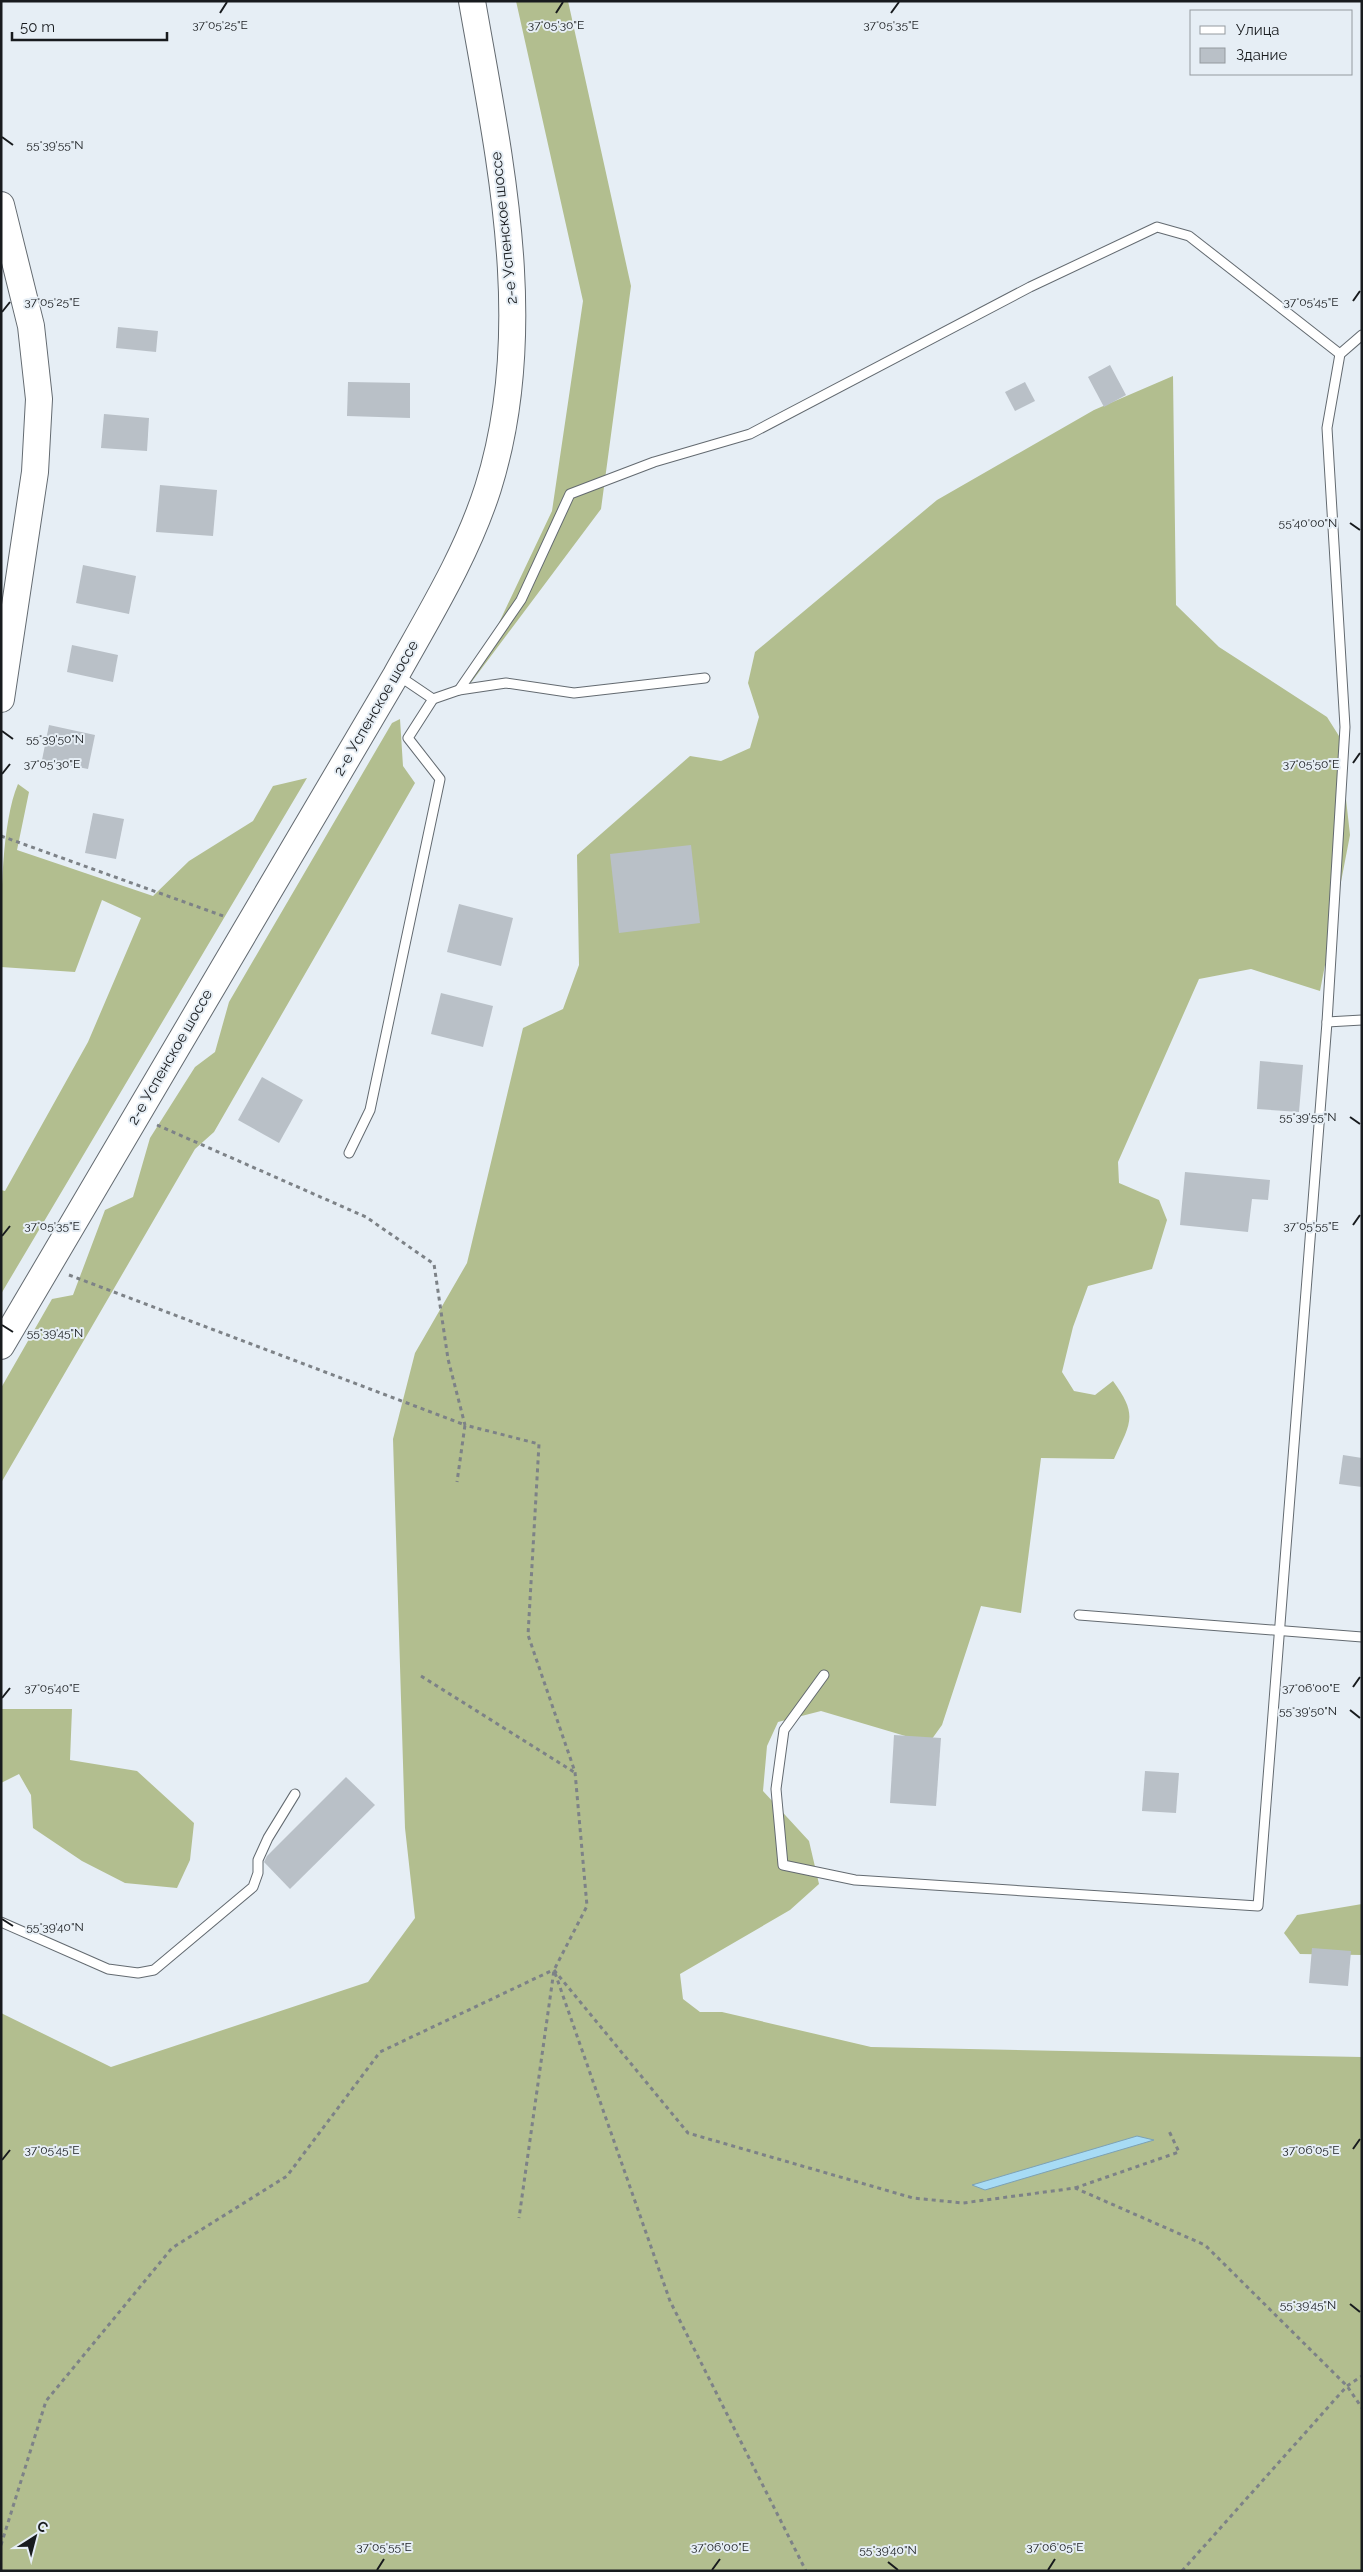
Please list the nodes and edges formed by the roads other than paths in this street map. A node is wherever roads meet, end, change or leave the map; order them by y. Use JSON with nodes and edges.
{"nodes":[{"id":1,"x":472,"y":1,"type":"edge"},
{"id":2,"x":1,"y":205,"type":"edge"},
{"id":3,"x":1362,"y":335,"type":"edge"},
{"id":4,"x":1340,"y":354,"type":"junction"},
{"id":5,"x":396,"y":675,"type":"junction"},
{"id":6,"x":704,"y":678,"type":"dead end"},
{"id":7,"x":458,"y":690,"type":"junction"},
{"id":8,"x":1,"y":699,"type":"edge"},
{"id":9,"x":433,"y":699,"type":"junction"},
{"id":10,"x":1362,"y":1020,"type":"edge"},
{"id":11,"x":1327,"y":1022,"type":"junction"},
{"id":12,"x":349,"y":1153,"type":"dead end"},
{"id":13,"x":1,"y":1346,"type":"edge"},
{"id":14,"x":1079,"y":1615,"type":"dead end"},
{"id":15,"x":1280,"y":1630,"type":"junction"},
{"id":16,"x":1362,"y":1637,"type":"edge"},
{"id":17,"x":824,"y":1675,"type":"dead end"},
{"id":18,"x":295,"y":1794,"type":"dead end"},
{"id":19,"x":1,"y":1922,"type":"edge"}],
"edges":[{"from":1,"to":5,"type":"main road","name":"2-е Успенское шоссе"},
{"from":2,"to":8,"type":"main road"},
{"from":3,"to":4,"type":"lane"},
{"from":4,"to":7,"type":"lane"},
{"from":4,"to":11,"type":"lane"},
{"from":5,"to":9,"type":"lane"},
{"from":5,"to":13,"type":"main road","name":"2-е Успенское шоссе"},
{"from":6,"to":7,"type":"lane"},
{"from":7,"to":9,"type":"lane"},
{"from":9,"to":12,"type":"lane"},
{"from":10,"to":11,"type":"lane"},
{"from":11,"to":15,"type":"lane"},
{"from":14,"to":15,"type":"lane"},
{"from":15,"to":16,"type":"lane"},
{"from":15,"to":17,"type":"lane"},
{"from":18,"to":19,"type":"lane"}]}
